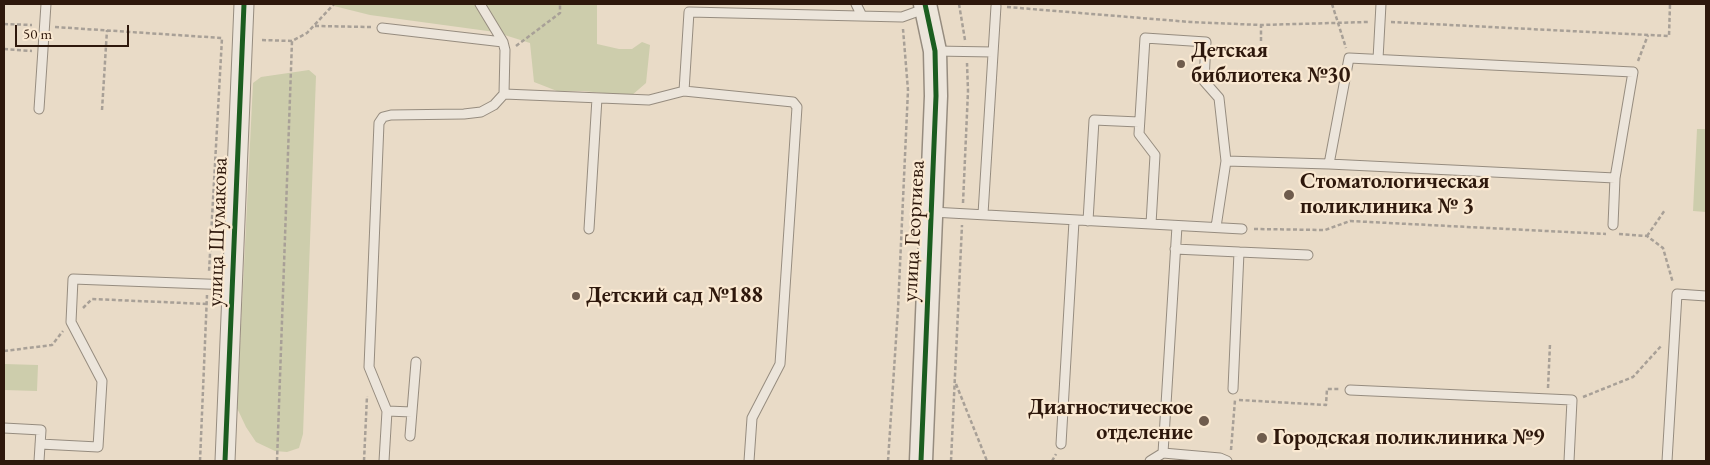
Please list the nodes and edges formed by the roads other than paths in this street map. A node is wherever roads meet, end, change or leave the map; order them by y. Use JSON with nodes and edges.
{"nodes":[{"id":1,"x":46,"y":4,"type":"edge"},
{"id":2,"x":244,"y":4,"type":"edge"},
{"id":3,"x":480,"y":4,"type":"edge"},
{"id":4,"x":856,"y":4,"type":"edge"},
{"id":5,"x":1380,"y":4,"type":"edge"},
{"id":6,"x":926,"y":6,"type":"edge"},
{"id":7,"x":996,"y":6,"type":"road end"},
{"id":8,"x":862,"y":16,"type":"junction"},
{"id":9,"x":382,"y":28,"type":"road end"},
{"id":10,"x":502,"y":42,"type":"junction"},
{"id":11,"x":935,"y":51,"type":"junction"},
{"id":12,"x":993,"y":52,"type":"junction"},
{"id":13,"x":1378,"y":60,"type":"junction"},
{"id":14,"x":684,"y":91,"type":"junction"},
{"id":15,"x":504,"y":94,"type":"junction"},
{"id":16,"x":596,"y":98,"type":"junction"},
{"id":17,"x":40,"y":109,"type":"dead end"},
{"id":18,"x":1140,"y":122,"type":"junction"},
{"id":19,"x":1226,"y":161,"type":"junction"},
{"id":20,"x":1329,"y":164,"type":"junction"},
{"id":21,"x":1615,"y":178,"type":"junction"},
{"id":22,"x":932,"y":212,"type":"junction"},
{"id":23,"x":983,"y":214,"type":"junction"},
{"id":24,"x":1074,"y":221,"type":"junction"},
{"id":25,"x":1088,"y":221,"type":"junction"},
{"id":26,"x":1151,"y":224,"type":"junction"},
{"id":27,"x":1613,"y":224,"type":"dead end"},
{"id":28,"x":1176,"y":226,"type":"junction"},
{"id":29,"x":1216,"y":227,"type":"junction"},
{"id":30,"x":589,"y":229,"type":"dead end"},
{"id":31,"x":1242,"y":229,"type":"road end"},
{"id":32,"x":1175,"y":249,"type":"junction"},
{"id":33,"x":1239,"y":252,"type":"junction"},
{"id":34,"x":1308,"y":255,"type":"dead end"},
{"id":35,"x":232,"y":285,"type":"junction"},
{"id":36,"x":1706,"y":296,"type":"edge"},
{"id":37,"x":416,"y":362,"type":"dead end"},
{"id":38,"x":1233,"y":389,"type":"road end"},
{"id":39,"x":1350,"y":390,"type":"road end"},
{"id":40,"x":387,"y":411,"type":"junction"},
{"id":41,"x":412,"y":412,"type":"junction"},
{"id":42,"x":4,"y":428,"type":"edge"},
{"id":43,"x":410,"y":436,"type":"dead end"},
{"id":44,"x":40,"y":444,"type":"junction"},
{"id":45,"x":1061,"y":444,"type":"dead end"},
{"id":46,"x":1162,"y":454,"type":"junction"},
{"id":47,"x":1229,"y":457,"type":"edge"},
{"id":48,"x":39,"y":461,"type":"edge"},
{"id":49,"x":225,"y":461,"type":"edge"},
{"id":50,"x":384,"y":461,"type":"edge"},
{"id":51,"x":749,"y":461,"type":"edge"},
{"id":52,"x":920,"y":461,"type":"edge"},
{"id":53,"x":1150,"y":461,"type":"edge"},
{"id":54,"x":1569,"y":461,"type":"edge"},
{"id":55,"x":1667,"y":461,"type":"edge"}],
"edges":[{"from":1,"to":17,"type":"lane"},
{"from":2,"to":35,"type":"street","name":"улица Шумакова"},
{"from":3,"to":10,"type":"lane"},
{"from":4,"to":8,"type":"lane"},
{"from":5,"to":13,"type":"lane"},
{"from":6,"to":8,"type":"lane"},
{"from":6,"to":11,"type":"street","name":"улица Георгиева"},
{"from":7,"to":12,"type":"lane"},
{"from":8,"to":14,"type":"lane"},
{"from":9,"to":10,"type":"lane"},
{"from":10,"to":15,"type":"lane"},
{"from":11,"to":12,"type":"lane"},
{"from":11,"to":22,"type":"street","name":"улица Георгиева"},
{"from":12,"to":23,"type":"lane"},
{"from":13,"to":20,"type":"lane"},
{"from":13,"to":21,"type":"lane"},
{"from":14,"to":16,"type":"lane"},
{"from":14,"to":51,"type":"lane"},
{"from":15,"to":16,"type":"lane"},
{"from":15,"to":40,"type":"lane"},
{"from":16,"to":30,"type":"lane"},
{"from":18,"to":19,"type":"lane"},
{"from":18,"to":25,"type":"lane"},
{"from":18,"to":26,"type":"lane"},
{"from":19,"to":20,"type":"lane"},
{"from":19,"to":29,"type":"lane"},
{"from":20,"to":21,"type":"lane"},
{"from":21,"to":27,"type":"lane"},
{"from":22,"to":23,"type":"lane"},
{"from":22,"to":52,"type":"street","name":"улица Георгиева"},
{"from":23,"to":24,"type":"lane"},
{"from":24,"to":25,"type":"lane"},
{"from":24,"to":45,"type":"lane"},
{"from":25,"to":26,"type":"lane"},
{"from":26,"to":28,"type":"lane"},
{"from":28,"to":29,"type":"lane"},
{"from":28,"to":32,"type":"lane"},
{"from":29,"to":31,"type":"lane"},
{"from":32,"to":33,"type":"lane"},
{"from":32,"to":46,"type":"lane"},
{"from":33,"to":34,"type":"lane"},
{"from":33,"to":38,"type":"lane"},
{"from":35,"to":44,"type":"lane"},
{"from":35,"to":49,"type":"street","name":"улица Шумакова"},
{"from":36,"to":55,"type":"lane"},
{"from":37,"to":41,"type":"lane"},
{"from":39,"to":54,"type":"lane"},
{"from":40,"to":41,"type":"lane"},
{"from":40,"to":50,"type":"lane"},
{"from":41,"to":43,"type":"lane"},
{"from":42,"to":44,"type":"lane"},
{"from":44,"to":48,"type":"lane"},
{"from":46,"to":47,"type":"lane"},
{"from":46,"to":53,"type":"lane"}]}
